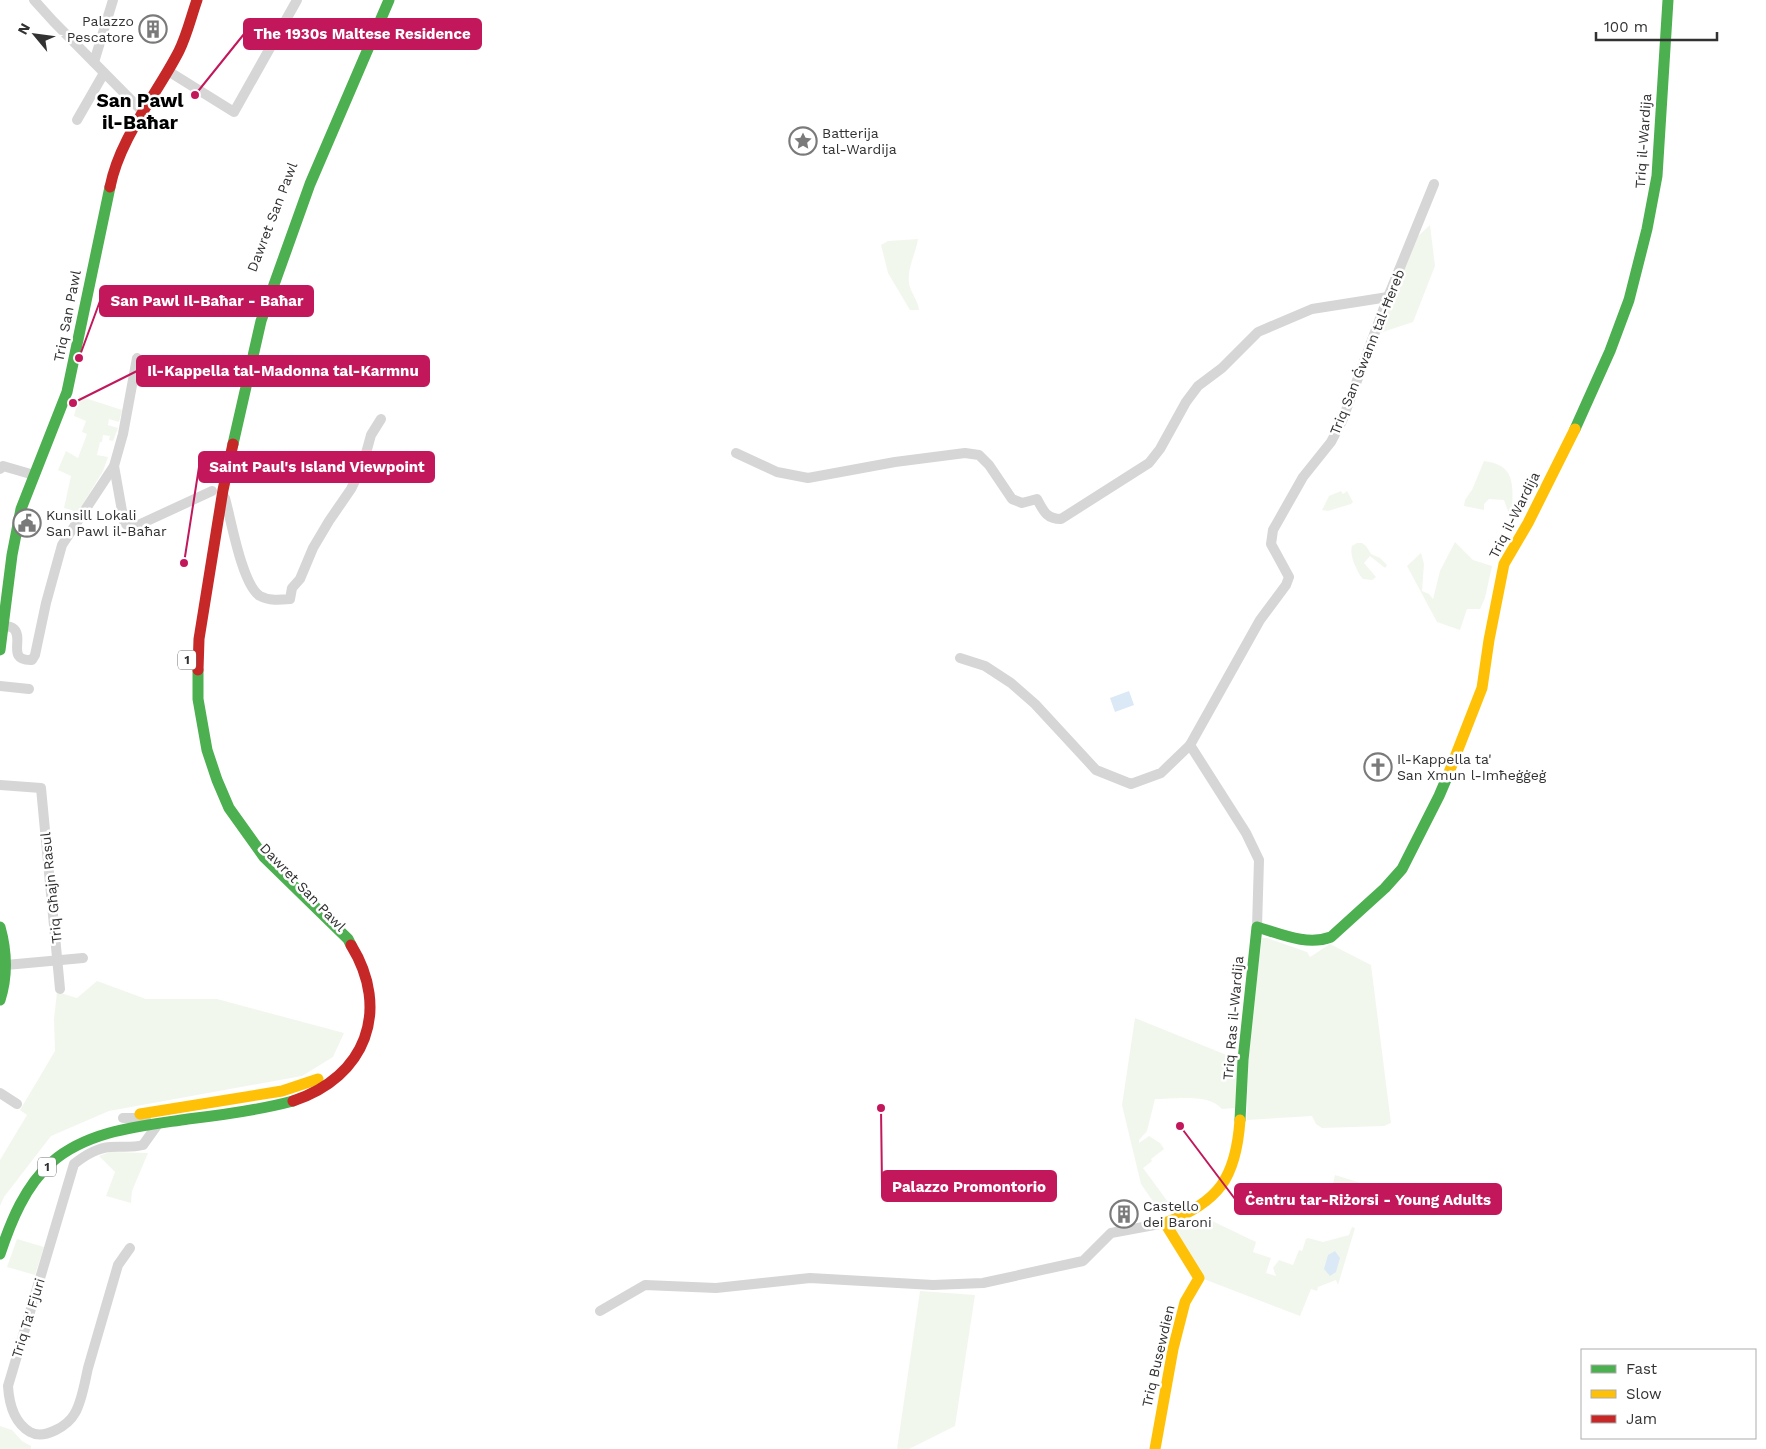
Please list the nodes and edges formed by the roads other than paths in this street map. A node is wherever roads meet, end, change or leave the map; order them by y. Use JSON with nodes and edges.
{"nodes":[{"id":1,"x":34,"y":0,"type":"edge"},
{"id":2,"x":113,"y":0,"type":"edge"},
{"id":3,"x":197,"y":0,"type":"edge"},
{"id":4,"x":297,"y":0,"type":"edge"},
{"id":5,"x":377,"y":0,"type":"edge"},
{"id":6,"x":389,"y":0,"type":"edge"},
{"id":7,"x":1668,"y":0,"type":"edge"},
{"id":8,"x":94,"y":62,"type":"junction"},
{"id":9,"x":168,"y":71,"type":"junction"},
{"id":10,"x":104,"y":73,"type":"junction"},
{"id":11,"x":144,"y":113,"type":"junction"},
{"id":12,"x":77,"y":120,"type":"dead end"},
{"id":13,"x":1434,"y":184,"type":"dead end"},
{"id":14,"x":1388,"y":297,"type":"junction"},
{"id":15,"x":137,"y":358,"type":"dead end"},
{"id":16,"x":236,"y":380,"type":"dead end"},
{"id":17,"x":228,"y":416,"type":"dead end"},
{"id":18,"x":381,"y":419,"type":"dead end"},
{"id":19,"x":736,"y":453,"type":"dead end"},
{"id":20,"x":114,"y":466,"type":"junction"},
{"id":21,"x":0,"y":468,"type":"edge"},
{"id":22,"x":34,"y":475,"type":"junction"},
{"id":23,"x":218,"y":491,"type":"junction"},
{"id":24,"x":2,"y":626,"type":"junction"},
{"id":25,"x":0,"y":646,"type":"edge"},
{"id":26,"x":960,"y":658,"type":"dead end"},
{"id":27,"x":0,"y":686,"type":"edge"},
{"id":28,"x":29,"y":689,"type":"dead end"},
{"id":29,"x":1190,"y":745,"type":"junction"},
{"id":30,"x":0,"y":785,"type":"edge"},
{"id":31,"x":0,"y":927,"type":"edge"},
{"id":32,"x":1257,"y":927,"type":"junction"},
{"id":33,"x":82,"y":958,"type":"dead end"},
{"id":34,"x":58,"y":961,"type":"junction"},
{"id":35,"x":6,"y":965,"type":"junction"},
{"id":36,"x":60,"y":989,"type":"dead end"},
{"id":37,"x":0,"y":1000,"type":"edge"},
{"id":38,"x":0,"y":1093,"type":"edge"},
{"id":39,"x":17,"y":1104,"type":"dead end"},
{"id":40,"x":123,"y":1118,"type":"junction"},
{"id":41,"x":159,"y":1123,"type":"junction"},
{"id":42,"x":137,"y":1126,"type":"junction"},
{"id":43,"x":132,"y":1148,"type":"junction"},
{"id":44,"x":0,"y":1222,"type":"edge"},
{"id":45,"x":1165,"y":1223,"type":"junction"},
{"id":46,"x":130,"y":1248,"type":"dead end"},
{"id":47,"x":0,"y":1254,"type":"edge"},
{"id":48,"x":600,"y":1311,"type":"dead end"},
{"id":49,"x":1155,"y":1449,"type":"edge"}],
"edges":[{"from":1,"to":8,"type":"street"},
{"from":2,"to":8,"type":"street"},
{"from":3,"to":9,"type":"main road","name":"Triq San Pawl"},
{"from":4,"to":9,"type":"street"},
{"from":5,"to":16,"type":"main road","name":"Dawret San Pawl"},
{"from":6,"to":23,"type":"main road","name":"Dawret San Pawl","number":"1"},
{"from":7,"to":32,"type":"main road","name":"Triq il-Wardija"},
{"from":8,"to":10,"type":"street"},
{"from":9,"to":11,"type":"main road","name":"Triq San Pawl"},
{"from":10,"to":11,"type":"street"},
{"from":10,"to":12,"type":"street"},
{"from":11,"to":22,"type":"main road","name":"Triq San Pawl"},
{"from":13,"to":14,"type":"street","name":"Triq San Ġwann tal-Ħereb"},
{"from":14,"to":19,"type":"street"},
{"from":14,"to":29,"type":"street","name":"Triq San Ġwann tal-Ħereb"},
{"from":15,"to":20,"type":"street"},
{"from":17,"to":23,"type":"main road","name":"Dawret San Pawl","number":"1"},
{"from":18,"to":23,"type":"street"},
{"from":20,"to":23,"type":"street"},
{"from":20,"to":24,"type":"street"},
{"from":21,"to":22,"type":"street"},
{"from":22,"to":24,"type":"main road","name":"Triq San Pawl"},
{"from":23,"to":40,"type":"main road","name":"Dawret San Pawl","number":"1"},
{"from":23,"to":41,"type":"main road","name":"Dawret San Pawl","number":"1"},
{"from":24,"to":25,"type":"main road","name":"Triq San Pawl"},
{"from":26,"to":29,"type":"street","name":"Triq San Ġwann tal-Ħereb"},
{"from":27,"to":28,"type":"street"},
{"from":29,"to":32,"type":"street","name":"Triq Ras il-Wardija"},
{"from":30,"to":34,"type":"street","name":"Triq Għajn Rasul"},
{"from":31,"to":35,"type":"main road"},
{"from":32,"to":45,"type":"main road","name":"Triq Ras il-Wardija"},
{"from":33,"to":34,"type":"street"},
{"from":34,"to":35,"type":"street"},
{"from":34,"to":36,"type":"street","name":"Triq Għajn Rasul"},
{"from":35,"to":37,"type":"main road"},
{"from":38,"to":39,"type":"street"},
{"from":40,"to":41,"type":"street","name":"Dawret San Pawl"},
{"from":40,"to":44,"type":"main road","name":"Dawret San Pawl","number":"1"},
{"from":41,"to":42,"type":"main road","name":"Dawret San Pawl","number":"1"},
{"from":41,"to":43,"type":"street"},
{"from":42,"to":43,"type":"street"},
{"from":42,"to":47,"type":"main road","name":"Dawret San Pawl","number":"1"},
{"from":43,"to":46,"type":"street","name":"Triq Ta' Fjuri"},
{"from":45,"to":48,"type":"street","name":"Triq Ras il-Wardija"},
{"from":45,"to":49,"type":"main road","name":"Triq Busewdien"}]}
